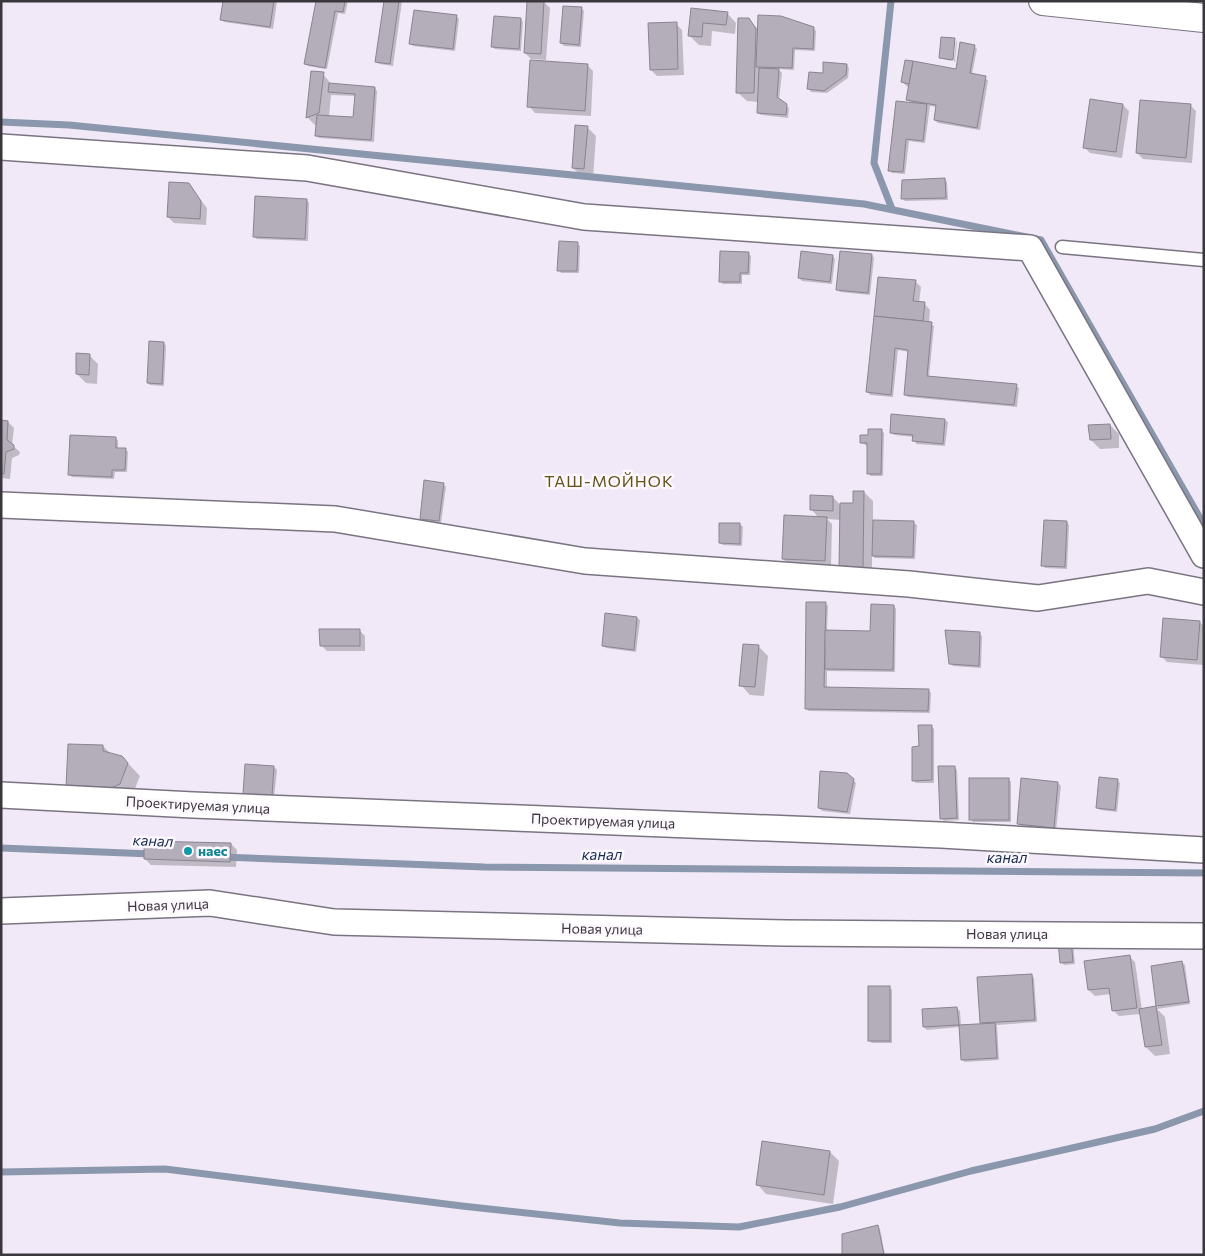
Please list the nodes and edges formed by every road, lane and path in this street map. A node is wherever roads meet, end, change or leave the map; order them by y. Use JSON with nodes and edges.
{"nodes":[{"id":1,"x":1043,"y":1,"type":"edge"},
{"id":2,"x":1204,"y":18,"type":"edge"},
{"id":3,"x":1,"y":147,"type":"edge"},
{"id":4,"x":1062,"y":247,"type":"dead end"},
{"id":5,"x":1204,"y":260,"type":"edge"},
{"id":6,"x":1,"y":505,"type":"edge"},
{"id":7,"x":1204,"y":555,"type":"edge"},
{"id":8,"x":1204,"y":592,"type":"edge"},
{"id":9,"x":1,"y":795,"type":"edge"},
{"id":10,"x":1204,"y":850,"type":"edge"},
{"id":11,"x":1,"y":911,"type":"edge"},
{"id":12,"x":1204,"y":936,"type":"edge"}],
"edges":[{"from":1,"to":2,"type":"main road"},
{"from":3,"to":7,"type":"street"},
{"from":4,"to":5,"type":"lane"},
{"from":6,"to":8,"type":"street"},
{"from":9,"to":10,"type":"street","name":"Проектируемая улица"},
{"from":11,"to":12,"type":"street","name":"Новая улица"}]}
